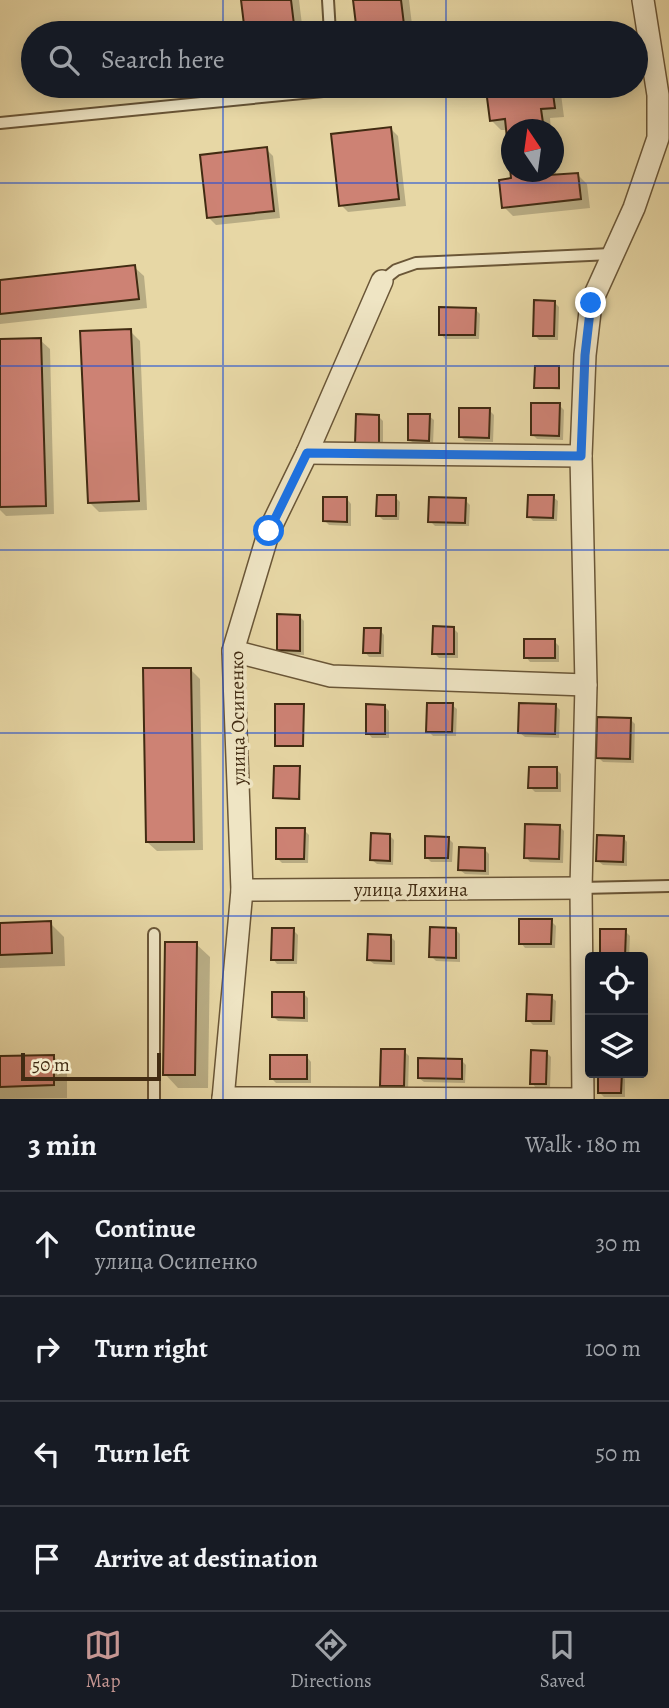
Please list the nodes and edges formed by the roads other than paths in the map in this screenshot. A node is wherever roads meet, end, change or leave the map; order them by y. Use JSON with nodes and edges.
{"nodes":[{"id":1,"x":328,"y":0,"type":"edge"},
{"id":2,"x":643,"y":0,"type":"edge"},
{"id":3,"x":329,"y":21,"type":"edge"},
{"id":4,"x":646,"y":21,"type":"edge"},
{"id":5,"x":648,"y":32,"type":"edge"},
{"id":6,"x":252,"y":98,"type":"edge"},
{"id":7,"x":0,"y":123,"type":"edge"},
{"id":8,"x":611,"y":254,"type":"junction"},
{"id":9,"x":382,"y":281,"type":"joint"},
{"id":10,"x":307,"y":453,"type":"junction"},
{"id":11,"x":581,"y":456,"type":"junction"},
{"id":12,"x":233,"y":652,"type":"junction"},
{"id":13,"x":586,"y":685,"type":"junction"},
{"id":14,"x":669,"y":886,"type":"edge"},
{"id":15,"x":581,"y":888,"type":"junction"},
{"id":16,"x":242,"y":890,"type":"junction"},
{"id":17,"x":154,"y":934,"type":"dead end"},
{"id":18,"x":154,"y":1099,"type":"edge"},
{"id":19,"x":223,"y":1099,"type":"edge"},
{"id":20,"x":583,"y":1099,"type":"edge"}],
"edges":[{"from":1,"to":3,"type":"lane"},
{"from":2,"to":4,"type":"street"},
{"from":5,"to":8,"type":"street"},
{"from":6,"to":7,"type":"lane"},
{"from":8,"to":9,"type":"lane"},
{"from":8,"to":11,"type":"street"},
{"from":9,"to":10,"type":"street","name":"улица Осипенко"},
{"from":10,"to":11,"type":"street"},
{"from":10,"to":12,"type":"street","name":"улица Осипенко"},
{"from":11,"to":13,"type":"street"},
{"from":12,"to":13,"type":"street"},
{"from":12,"to":16,"type":"street","name":"улица Осипенко"},
{"from":13,"to":15,"type":"street"},
{"from":14,"to":15,"type":"lane"},
{"from":15,"to":16,"type":"street","name":"улица Ляхина"},
{"from":15,"to":20,"type":"street"},
{"from":16,"to":19,"type":"street","name":"улица Осипенко"},
{"from":17,"to":18,"type":"lane"},
{"from":19,"to":20,"type":"street"}]}
